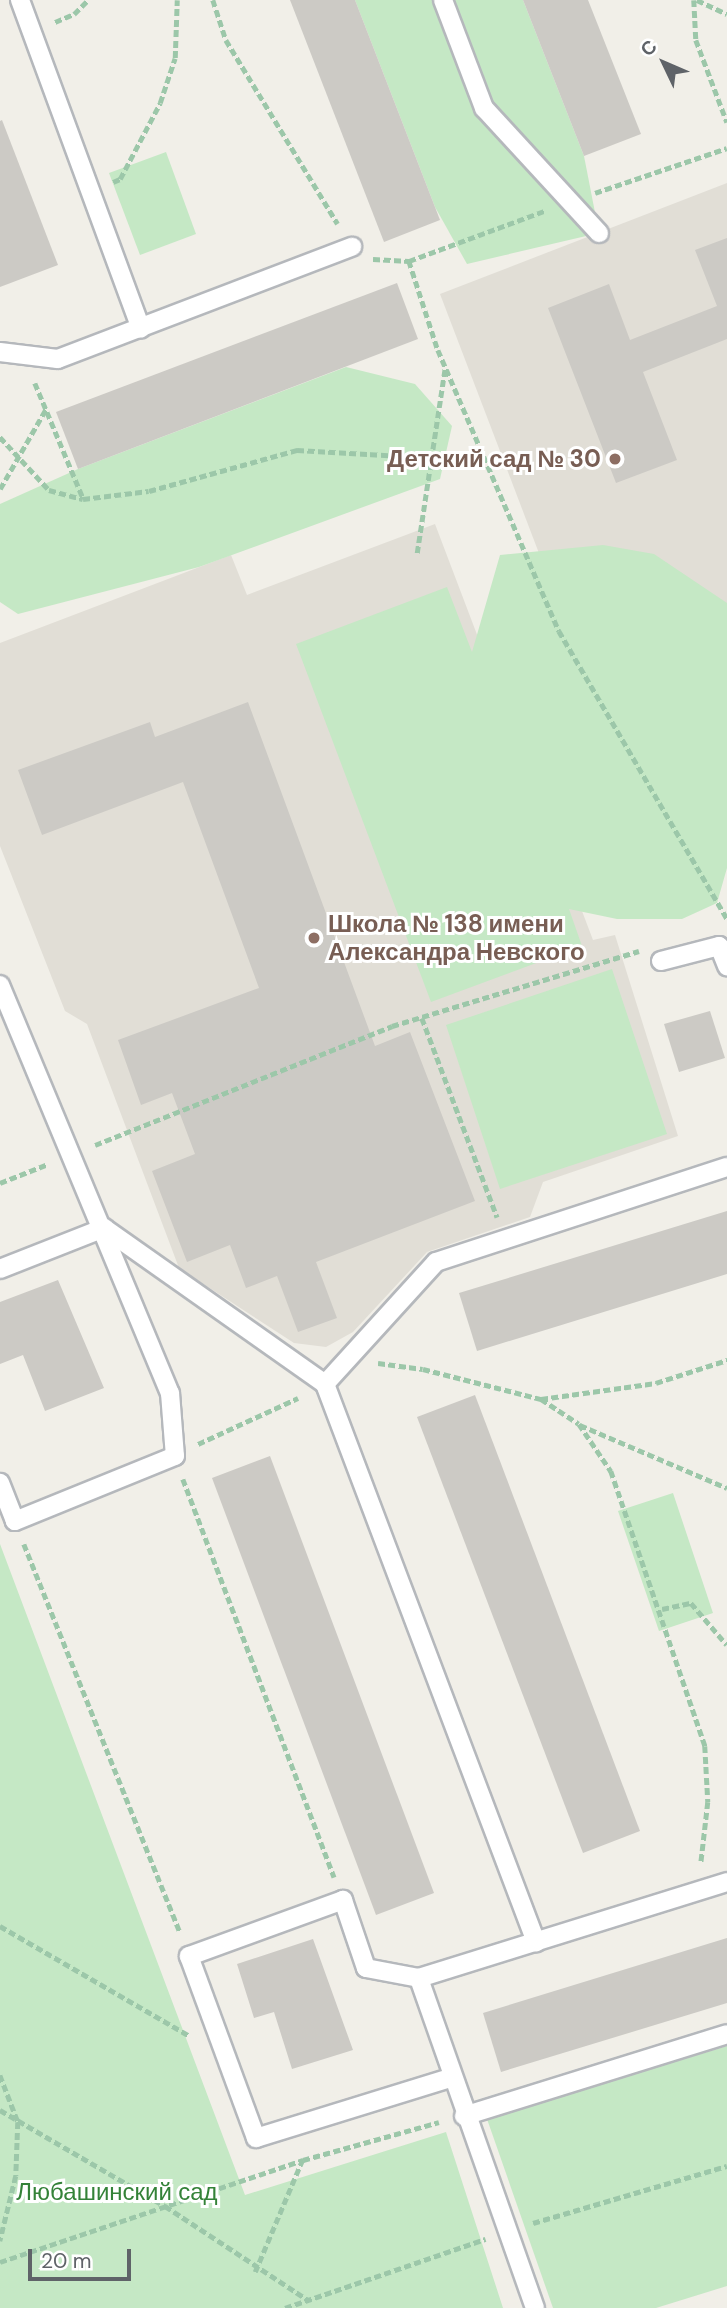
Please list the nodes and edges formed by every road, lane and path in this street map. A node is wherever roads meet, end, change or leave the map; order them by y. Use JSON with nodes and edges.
{"nodes":[{"id":1,"x":20,"y":0,"type":"edge"},
{"id":2,"x":88,"y":0,"type":"edge"},
{"id":3,"x":177,"y":0,"type":"edge"},
{"id":4,"x":213,"y":0,"type":"edge"},
{"id":5,"x":443,"y":0,"type":"edge"},
{"id":6,"x":696,"y":0,"type":"edge"},
{"id":7,"x":727,"y":14,"type":"edge"},
{"id":8,"x":32,"y":31,"type":"junction"},
{"id":9,"x":727,"y":122,"type":"edge"},
{"id":10,"x":727,"y":148,"type":"edge"},
{"id":11,"x":89,"y":191,"type":"junction"},
{"id":12,"x":569,"y":201,"type":"junction"},
{"id":13,"x":599,"y":233,"type":"dead end"},
{"id":14,"x":352,"y":247,"type":"junction"},
{"id":15,"x":409,"y":261,"type":"junction"},
{"id":16,"x":141,"y":328,"type":"junction"},
{"id":17,"x":0,"y":352,"type":"edge"},
{"id":18,"x":24,"y":356,"type":"junction"},
{"id":19,"x":445,"y":366,"type":"junction"},
{"id":20,"x":46,"y":409,"type":"junction"},
{"id":21,"x":0,"y":437,"type":"edge"},
{"id":22,"x":431,"y":458,"type":"junction"},
{"id":23,"x":18,"y":459,"type":"junction"},
{"id":24,"x":485,"y":461,"type":"junction"},
{"id":25,"x":0,"y":489,"type":"edge"},
{"id":26,"x":83,"y":499,"type":"junction"},
{"id":27,"x":417,"y":553,"type":"dead end"},
{"id":28,"x":727,"y":918,"type":"edge"},
{"id":29,"x":661,"y":961,"type":"joint"},
{"id":30,"x":727,"y":966,"type":"edge"},
{"id":31,"x":0,"y":985,"type":"edge"},
{"id":32,"x":422,"y":1018,"type":"junction"},
{"id":33,"x":72,"y":1154,"type":"junction"},
{"id":34,"x":727,"y":1167,"type":"edge"},
{"id":35,"x":0,"y":1182,"type":"edge"},
{"id":36,"x":104,"y":1228,"type":"junction"},
{"id":37,"x":506,"y":1240,"type":"junction"},
{"id":38,"x":0,"y":1269,"type":"edge"},
{"id":39,"x":348,"y":1359,"type":"junction"},
{"id":40,"x":727,"y":1360,"type":"edge"},
{"id":41,"x":325,"y":1384,"type":"junction"},
{"id":42,"x":541,"y":1399,"type":"junction"},
{"id":43,"x":579,"y":1424,"type":"junction"},
{"id":44,"x":175,"y":1456,"type":"junction"},
{"id":45,"x":0,"y":1483,"type":"edge"},
{"id":46,"x":727,"y":1488,"type":"edge"},
{"id":47,"x":15,"y":1521,"type":"junction"},
{"id":48,"x":662,"y":1609,"type":"junction"},
{"id":49,"x":727,"y":1645,"type":"edge"},
{"id":50,"x":727,"y":1882,"type":"edge"},
{"id":51,"x":698,"y":1892,"type":"junction"},
{"id":52,"x":344,"y":1900,"type":"junction"},
{"id":53,"x":0,"y":1926,"type":"edge"},
{"id":54,"x":536,"y":1942,"type":"junction"},
{"id":55,"x":189,"y":1956,"type":"junction"},
{"id":56,"x":419,"y":1978,"type":"junction"},
{"id":57,"x":727,"y":2034,"type":"edge"},
{"id":58,"x":226,"y":2056,"type":"junction"},
{"id":59,"x":0,"y":2075,"type":"edge"},
{"id":60,"x":450,"y":2078,"type":"junction"},
{"id":61,"x":0,"y":2110,"type":"edge"},
{"id":62,"x":464,"y":2116,"type":"junction"},
{"id":63,"x":18,"y":2122,"type":"junction"},
{"id":64,"x":303,"y":2161,"type":"junction"},
{"id":65,"x":164,"y":2206,"type":"junction"},
{"id":66,"x":0,"y":2241,"type":"edge"},
{"id":67,"x":0,"y":2262,"type":"edge"},
{"id":68,"x":256,"y":2269,"type":"junction"},
{"id":69,"x":308,"y":2300,"type":"dead end"},
{"id":70,"x":535,"y":2308,"type":"edge"}],
"edges":[{"from":1,"to":8,"type":"lane"},
{"from":2,"to":8,"type":"path"},
{"from":3,"to":11,"type":"path"},
{"from":4,"to":14,"type":"path"},
{"from":5,"to":12,"type":"lane"},
{"from":6,"to":7,"type":"path"},
{"from":6,"to":9,"type":"path"},
{"from":8,"to":11,"type":"lane"},
{"from":10,"to":12,"type":"path"},
{"from":11,"to":16,"type":"lane"},
{"from":12,"to":13,"type":"lane"},
{"from":12,"to":15,"type":"path"},
{"from":14,"to":15,"type":"path"},
{"from":14,"to":16,"type":"lane"},
{"from":15,"to":19,"type":"path"},
{"from":16,"to":18,"type":"lane"},
{"from":17,"to":18,"type":"lane"},
{"from":18,"to":20,"type":"path"},
{"from":19,"to":22,"type":"path"},
{"from":19,"to":24,"type":"path"},
{"from":20,"to":23,"type":"path"},
{"from":20,"to":26,"type":"path"},
{"from":21,"to":23,"type":"path"},
{"from":22,"to":24,"type":"path"},
{"from":22,"to":26,"type":"path"},
{"from":22,"to":27,"type":"path"},
{"from":23,"to":25,"type":"path"},
{"from":23,"to":26,"type":"path"},
{"from":24,"to":28,"type":"path"},
{"from":29,"to":30,"type":"lane"},
{"from":29,"to":32,"type":"path"},
{"from":31,"to":33,"type":"lane"},
{"from":32,"to":33,"type":"path"},
{"from":32,"to":37,"type":"path"},
{"from":33,"to":35,"type":"path"},
{"from":33,"to":36,"type":"lane"},
{"from":34,"to":37,"type":"lane"},
{"from":36,"to":38,"type":"lane"},
{"from":36,"to":41,"type":"lane"},
{"from":36,"to":44,"type":"lane"},
{"from":37,"to":39,"type":"lane"},
{"from":39,"to":41,"type":"lane"},
{"from":39,"to":42,"type":"path"},
{"from":40,"to":42,"type":"path"},
{"from":41,"to":44,"type":"path"},
{"from":41,"to":54,"type":"lane"},
{"from":42,"to":43,"type":"path"},
{"from":43,"to":46,"type":"path"},
{"from":43,"to":48,"type":"path"},
{"from":44,"to":47,"type":"lane"},
{"from":44,"to":52,"type":"path"},
{"from":45,"to":47,"type":"lane"},
{"from":47,"to":55,"type":"path"},
{"from":48,"to":49,"type":"path"},
{"from":48,"to":51,"type":"path"},
{"from":50,"to":51,"type":"lane"},
{"from":51,"to":54,"type":"lane"},
{"from":52,"to":55,"type":"lane"},
{"from":52,"to":56,"type":"lane"},
{"from":53,"to":58,"type":"path"},
{"from":54,"to":56,"type":"lane"},
{"from":55,"to":58,"type":"lane"},
{"from":56,"to":60,"type":"lane"},
{"from":57,"to":62,"type":"lane"},
{"from":58,"to":60,"type":"lane"},
{"from":59,"to":63,"type":"path"},
{"from":60,"to":62,"type":"lane"},
{"from":61,"to":63,"type":"path"},
{"from":62,"to":64,"type":"path"},
{"from":62,"to":70,"type":"lane"},
{"from":63,"to":65,"type":"path"},
{"from":63,"to":66,"type":"path"},
{"from":64,"to":65,"type":"path"},
{"from":64,"to":68,"type":"path"},
{"from":65,"to":67,"type":"path"},
{"from":65,"to":68,"type":"path"},
{"from":68,"to":69,"type":"path"}]}
